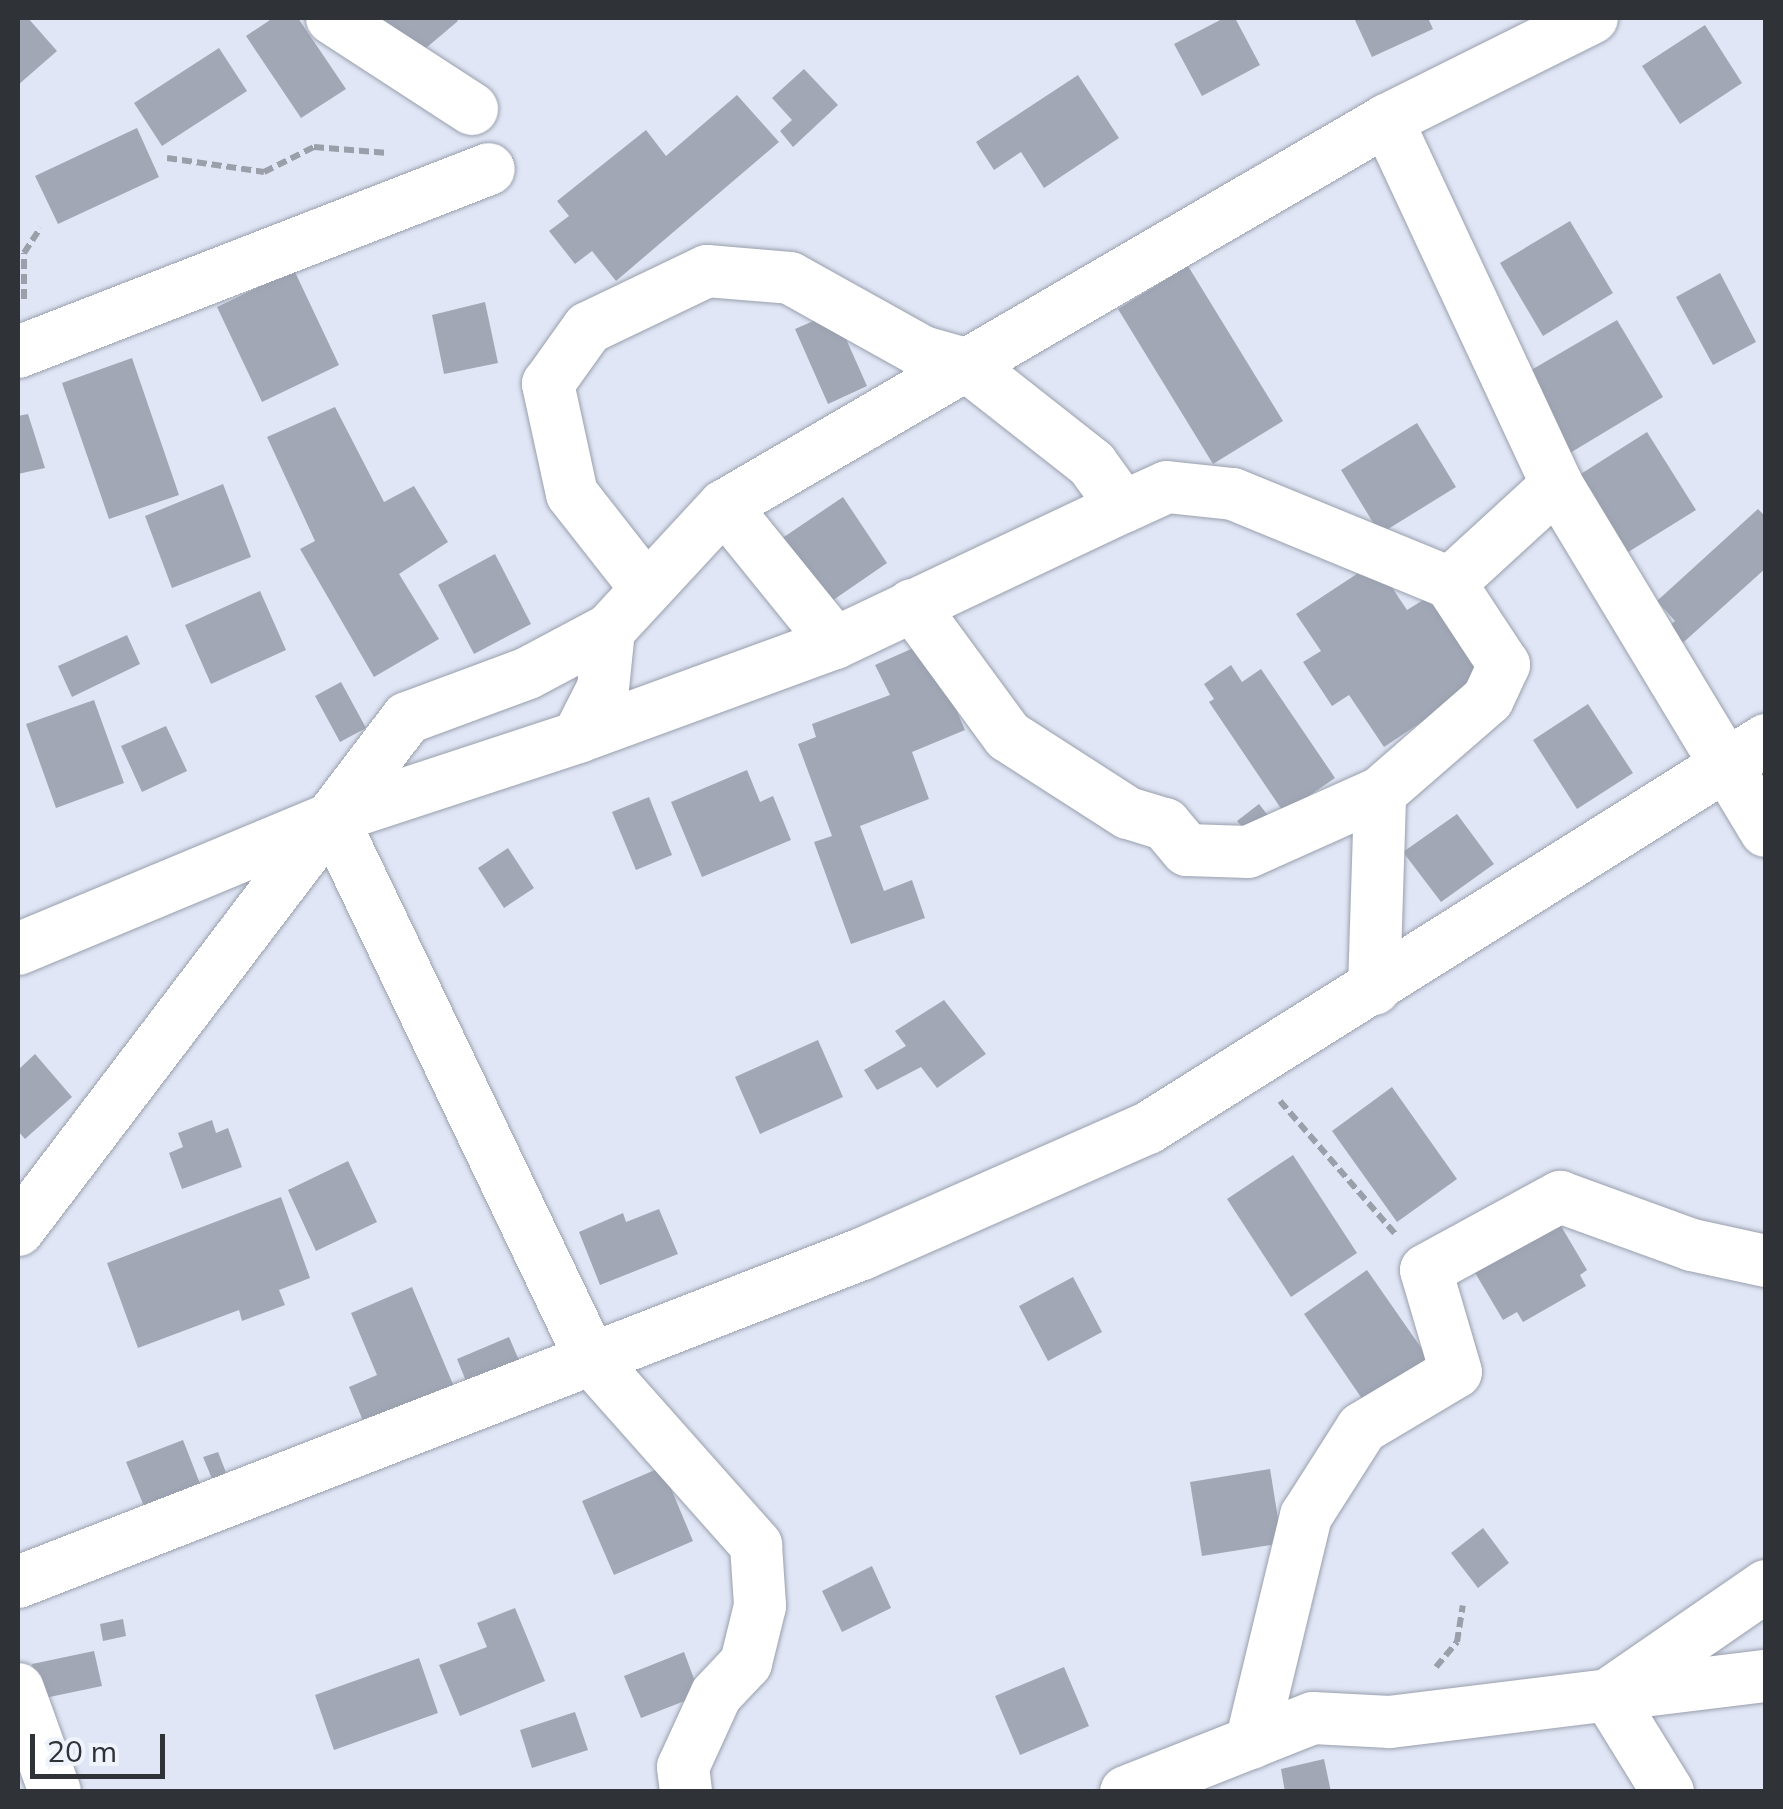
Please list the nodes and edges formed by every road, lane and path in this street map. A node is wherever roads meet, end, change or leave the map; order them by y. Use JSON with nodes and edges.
{"nodes":[{"id":1,"x":332,"y":18,"type":"edge"},
{"id":2,"x":1592,"y":18,"type":"edge"},
{"id":3,"x":472,"y":108,"type":"dead end"},
{"id":4,"x":1387,"y":120,"type":"junction"},
{"id":5,"x":396,"y":154,"type":"dead end"},
{"id":6,"x":166,"y":158,"type":"dead end"},
{"id":7,"x":489,"y":169,"type":"dead end"},
{"id":8,"x":40,"y":228,"type":"dead end"},
{"id":9,"x":20,"y":351,"type":"edge"},
{"id":10,"x":965,"y":364,"type":"junction"},
{"id":11,"x":1557,"y":485,"type":"junction"},
{"id":12,"x":724,"y":506,"type":"junction"},
{"id":13,"x":1123,"y":507,"type":"junction"},
{"id":14,"x":1450,"y":584,"type":"junction"},
{"id":15,"x":645,"y":587,"type":"junction"},
{"id":16,"x":912,"y":604,"type":"junction"},
{"id":17,"x":609,"y":630,"type":"junction"},
{"id":18,"x":836,"y":644,"type":"junction"},
{"id":19,"x":578,"y":737,"type":"junction"},
{"id":20,"x":1745,"y":755,"type":"edge"},
{"id":21,"x":1380,"y":793,"type":"junction"},
{"id":22,"x":332,"y":818,"type":"junction"},
{"id":23,"x":1766,"y":831,"type":"edge"},
{"id":24,"x":18,"y":949,"type":"edge"},
{"id":25,"x":1374,"y":989,"type":"junction"},
{"id":26,"x":1252,"y":1068,"type":"junction"},
{"id":27,"x":18,"y":1230,"type":"edge"},
{"id":28,"x":1766,"y":1261,"type":"edge"},
{"id":29,"x":1426,"y":1270,"type":"junction"},
{"id":30,"x":591,"y":1358,"type":"junction"},
{"id":31,"x":18,"y":1582,"type":"edge"},
{"id":32,"x":1766,"y":1586,"type":"edge"},
{"id":33,"x":1766,"y":1676,"type":"edge"},
{"id":34,"x":18,"y":1690,"type":"edge"},
{"id":35,"x":1608,"y":1695,"type":"junction"},
{"id":36,"x":1251,"y":1743,"type":"junction"},
{"id":37,"x":55,"y":1792,"type":"edge"},
{"id":38,"x":686,"y":1792,"type":"edge"},
{"id":39,"x":1126,"y":1792,"type":"edge"},
{"id":40,"x":1668,"y":1792,"type":"edge"}],
"edges":[{"from":1,"to":3,"type":"street"},
{"from":2,"to":4,"type":"street"},
{"from":4,"to":10,"type":"street"},
{"from":4,"to":11,"type":"street"},
{"from":5,"to":6,"type":"path"},
{"from":7,"to":9,"type":"street"},
{"from":8,"to":9,"type":"path"},
{"from":10,"to":12,"type":"street"},
{"from":10,"to":13,"type":"street"},
{"from":10,"to":15,"type":"street"},
{"from":11,"to":14,"type":"street"},
{"from":11,"to":20,"type":"street"},
{"from":12,"to":15,"type":"street"},
{"from":12,"to":18,"type":"street"},
{"from":13,"to":14,"type":"street"},
{"from":13,"to":16,"type":"street"},
{"from":14,"to":21,"type":"street"},
{"from":15,"to":17,"type":"street"},
{"from":16,"to":18,"type":"street"},
{"from":16,"to":21,"type":"street"},
{"from":17,"to":19,"type":"street"},
{"from":17,"to":22,"type":"street"},
{"from":18,"to":19,"type":"street"},
{"from":19,"to":22,"type":"street"},
{"from":20,"to":23,"type":"street"},
{"from":20,"to":25,"type":"street"},
{"from":21,"to":25,"type":"street"},
{"from":22,"to":24,"type":"street"},
{"from":22,"to":27,"type":"street"},
{"from":22,"to":30,"type":"street"},
{"from":25,"to":26,"type":"street"},
{"from":26,"to":29,"type":"path"},
{"from":26,"to":30,"type":"street"},
{"from":28,"to":29,"type":"street"},
{"from":29,"to":36,"type":"street"},
{"from":30,"to":31,"type":"street"},
{"from":30,"to":38,"type":"street"},
{"from":32,"to":35,"type":"street"},
{"from":33,"to":35,"type":"street"},
{"from":34,"to":37,"type":"street"},
{"from":35,"to":36,"type":"street"},
{"from":35,"to":40,"type":"street"},
{"from":36,"to":39,"type":"street"}]}
